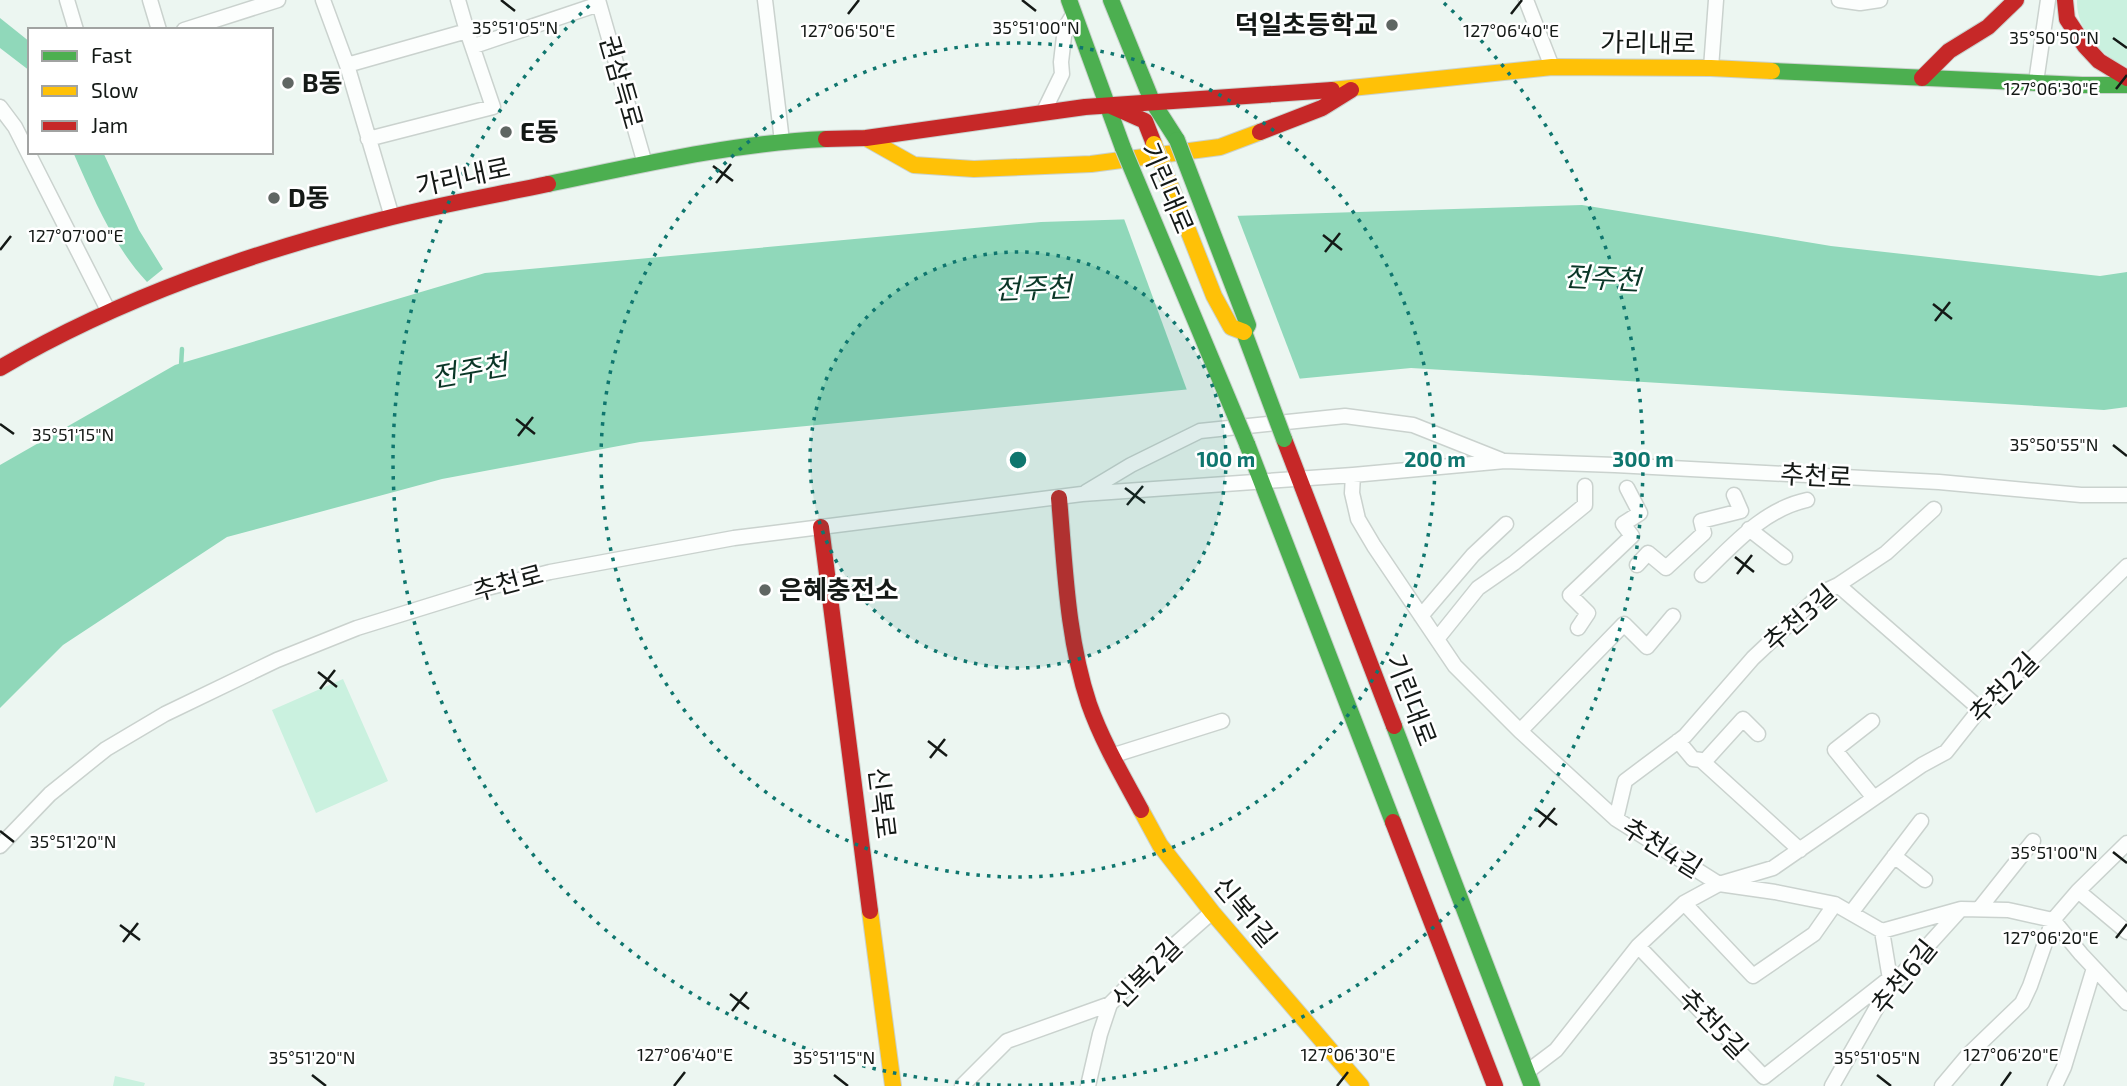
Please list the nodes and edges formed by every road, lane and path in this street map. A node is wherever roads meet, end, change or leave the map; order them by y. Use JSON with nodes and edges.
{"nodes":[{"id":1,"x":67,"y":0,"type":"edge"},
{"id":2,"x":150,"y":0,"type":"edge"},
{"id":3,"x":278,"y":0,"type":"edge"},
{"id":4,"x":323,"y":0,"type":"edge"},
{"id":5,"x":458,"y":0,"type":"edge"},
{"id":6,"x":765,"y":0,"type":"edge"},
{"id":7,"x":1111,"y":0,"type":"edge"},
{"id":8,"x":1526,"y":0,"type":"edge"},
{"id":9,"x":1716,"y":0,"type":"edge"},
{"id":10,"x":1839,"y":0,"type":"edge"},
{"id":11,"x":1880,"y":0,"type":"edge"},
{"id":12,"x":2016,"y":0,"type":"edge"},
{"id":13,"x":2048,"y":0,"type":"edge"},
{"id":14,"x":2065,"y":0,"type":"edge"},
{"id":15,"x":598,"y":2,"type":"edge"},
{"id":16,"x":237,"y":6,"type":"edge"},
{"id":17,"x":1071,"y":7,"type":"edge"},
{"id":18,"x":75,"y":28,"type":"edge"},
{"id":19,"x":158,"y":28,"type":"edge"},
{"id":20,"x":188,"y":28,"type":"edge"},
{"id":21,"x":467,"y":31,"type":"junction"},
{"id":22,"x":474,"y":46,"type":"junction"},
{"id":23,"x":347,"y":65,"type":"junction"},
{"id":24,"x":1552,"y":67,"type":"junction"},
{"id":25,"x":1711,"y":68,"type":"junction"},
{"id":26,"x":1922,"y":78,"type":"junction"},
{"id":27,"x":2127,"y":78,"type":"edge"},
{"id":28,"x":2036,"y":82,"type":"junction"},
{"id":29,"x":2127,"y":85,"type":"edge"},
{"id":30,"x":1355,"y":88,"type":"junction"},
{"id":31,"x":1152,"y":102,"type":"junction"},
{"id":32,"x":1107,"y":104,"type":"junction"},
{"id":33,"x":0,"y":107,"type":"edge"},
{"id":34,"x":1044,"y":111,"type":"junction"},
{"id":35,"x":866,"y":138,"type":"junction"},
{"id":36,"x":368,"y":139,"type":"junction"},
{"id":37,"x":782,"y":141,"type":"junction"},
{"id":38,"x":28,"y":153,"type":"edge"},
{"id":39,"x":29,"y":154,"type":"edge"},
{"id":40,"x":645,"y":164,"type":"junction"},
{"id":41,"x":392,"y":217,"type":"junction"},
{"id":42,"x":109,"y":312,"type":"junction"},
{"id":43,"x":1244,"y":332,"type":"junction"},
{"id":44,"x":0,"y":368,"type":"edge"},
{"id":45,"x":1505,"y":461,"type":"junction"},
{"id":46,"x":1353,"y":475,"type":"junction"},
{"id":47,"x":1299,"y":478,"type":"junction"},
{"id":48,"x":1260,"y":480,"type":"junction"},
{"id":49,"x":1585,"y":486,"type":"dead end"},
{"id":50,"x":1626,"y":488,"type":"dead end"},
{"id":51,"x":1082,"y":494,"type":"junction"},
{"id":52,"x":1734,"y":495,"type":"dead end"},
{"id":53,"x":2127,"y":495,"type":"edge"},
{"id":54,"x":1059,"y":498,"type":"junction"},
{"id":55,"x":1807,"y":500,"type":"dead end"},
{"id":56,"x":1934,"y":509,"type":"dead end"},
{"id":57,"x":1506,"y":524,"type":"dead end"},
{"id":58,"x":821,"y":527,"type":"junction"},
{"id":59,"x":1749,"y":529,"type":"junction"},
{"id":60,"x":1785,"y":557,"type":"dead end"},
{"id":61,"x":1637,"y":565,"type":"dead end"},
{"id":62,"x":2127,"y":566,"type":"edge"},
{"id":63,"x":1702,"y":575,"type":"dead end"},
{"id":64,"x":1838,"y":584,"type":"junction"},
{"id":65,"x":1421,"y":616,"type":"junction"},
{"id":66,"x":1673,"y":616,"type":"dead end"},
{"id":67,"x":1578,"y":628,"type":"dead end"},
{"id":68,"x":1437,"y":639,"type":"junction"},
{"id":69,"x":1980,"y":709,"type":"junction"},
{"id":70,"x":1222,"y":721,"type":"dead end"},
{"id":71,"x":1872,"y":721,"type":"dead end"},
{"id":72,"x":1520,"y":731,"type":"junction"},
{"id":73,"x":1758,"y":734,"type":"dead end"},
{"id":74,"x":1678,"y":741,"type":"junction"},
{"id":75,"x":1111,"y":756,"type":"junction"},
{"id":76,"x":1704,"y":762,"type":"junction"},
{"id":77,"x":1874,"y":798,"type":"junction"},
{"id":78,"x":1616,"y":819,"type":"junction"},
{"id":79,"x":1921,"y":821,"type":"dead end"},
{"id":80,"x":2034,"y":841,"type":"dead end"},
{"id":81,"x":2126,"y":845,"type":"edge"},
{"id":82,"x":0,"y":846,"type":"edge"},
{"id":83,"x":1800,"y":850,"type":"junction"},
{"id":84,"x":1894,"y":856,"type":"junction"},
{"id":85,"x":1925,"y":880,"type":"dead end"},
{"id":86,"x":1719,"y":884,"type":"junction"},
{"id":87,"x":2078,"y":891,"type":"junction"},
{"id":88,"x":1684,"y":903,"type":"junction"},
{"id":89,"x":1835,"y":904,"type":"junction"},
{"id":90,"x":1961,"y":909,"type":"junction"},
{"id":91,"x":1979,"y":909,"type":"junction"},
{"id":92,"x":1212,"y":912,"type":"junction"},
{"id":93,"x":1851,"y":913,"type":"junction"},
{"id":94,"x":2053,"y":920,"type":"junction"},
{"id":95,"x":1882,"y":931,"type":"junction"},
{"id":96,"x":2127,"y":932,"type":"edge"},
{"id":97,"x":1638,"y":946,"type":"junction"},
{"id":98,"x":2094,"y":968,"type":"junction"},
{"id":99,"x":1890,"y":982,"type":"junction"},
{"id":100,"x":2127,"y":1003,"type":"edge"},
{"id":101,"x":1110,"y":1004,"type":"junction"},
{"id":102,"x":1529,"y":1079,"type":"edge"},
{"id":103,"x":893,"y":1086,"type":"edge"},
{"id":104,"x":962,"y":1086,"type":"edge"},
{"id":105,"x":1088,"y":1086,"type":"edge"},
{"id":106,"x":1361,"y":1086,"type":"edge"},
{"id":107,"x":1495,"y":1086,"type":"edge"},
{"id":108,"x":1832,"y":1086,"type":"edge"},
{"id":109,"x":1942,"y":1086,"type":"edge"},
{"id":110,"x":2055,"y":1086,"type":"edge"}],
"edges":[{"from":1,"to":18,"type":"street"},
{"from":2,"to":19,"type":"street"},
{"from":3,"to":16,"type":"street"},
{"from":4,"to":23,"type":"street"},
{"from":5,"to":21,"type":"street"},
{"from":6,"to":37,"type":"street"},
{"from":7,"to":31,"type":"street","name":"기린대로"},
{"from":8,"to":24,"type":"street"},
{"from":9,"to":25,"type":"street"},
{"from":10,"to":11,"type":"street"},
{"from":12,"to":26,"type":"street"},
{"from":13,"to":28,"type":"street"},
{"from":14,"to":27,"type":"street"},
{"from":15,"to":22,"type":"street"},
{"from":15,"to":40,"type":"street","name":"권삼득로"},
{"from":16,"to":20,"type":"street"},
{"from":17,"to":32,"type":"street","name":"기린대로"},
{"from":17,"to":34,"type":"street"},
{"from":21,"to":22,"type":"street"},
{"from":21,"to":23,"type":"street"},
{"from":22,"to":36,"type":"street"},
{"from":23,"to":36,"type":"street"},
{"from":24,"to":25,"type":"street","name":"가리내로"},
{"from":24,"to":30,"type":"street","name":"가리내로"},
{"from":25,"to":26,"type":"street","name":"가리내로"},
{"from":26,"to":28,"type":"street","name":"가리내로"},
{"from":28,"to":29,"type":"street","name":"가리내로"},
{"from":30,"to":31,"type":"street","name":"가리내로"},
{"from":30,"to":35,"type":"street"},
{"from":31,"to":32,"type":"street","name":"가리내로"},
{"from":31,"to":43,"type":"street","name":"기린대로","bridge":true},
{"from":32,"to":34,"type":"street","name":"가리내로"},
{"from":32,"to":43,"type":"street","name":"기린대로","bridge":true},
{"from":32,"to":48,"type":"street","name":"기린대로","bridge":true},
{"from":33,"to":38,"type":"street"},
{"from":34,"to":35,"type":"street","name":"가리내로"},
{"from":35,"to":37,"type":"street","name":"가리내로"},
{"from":36,"to":41,"type":"street"},
{"from":37,"to":40,"type":"street","name":"가리내로"},
{"from":39,"to":42,"type":"street"},
{"from":40,"to":41,"type":"street","name":"가리내로"},
{"from":41,"to":42,"type":"street","name":"가리내로"},
{"from":42,"to":44,"type":"street","name":"가리내로"},
{"from":43,"to":47,"type":"street","name":"기린대로","bridge":true},
{"from":45,"to":46,"type":"street","name":"추천로"},
{"from":45,"to":51,"type":"street","name":"추천로"},
{"from":45,"to":53,"type":"street","name":"추천로"},
{"from":46,"to":47,"type":"street","name":"추천로"},
{"from":46,"to":65,"type":"street","name":"추천4길"},
{"from":47,"to":48,"type":"street","name":"추천로"},
{"from":47,"to":102,"type":"street","name":"기린대로"},
{"from":48,"to":51,"type":"street","name":"추천로"},
{"from":48,"to":107,"type":"street","name":"기린대로"},
{"from":49,"to":68,"type":"street"},
{"from":50,"to":67,"type":"street"},
{"from":51,"to":54,"type":"street","name":"추천로"},
{"from":52,"to":61,"type":"street"},
{"from":54,"to":58,"type":"street","name":"추천로"},
{"from":54,"to":75,"type":"street","name":"신복1길"},
{"from":55,"to":59,"type":"street","name":"추천로"},
{"from":56,"to":64,"type":"street","name":"추천3길"},
{"from":57,"to":65,"type":"street"},
{"from":58,"to":82,"type":"street","name":"추천로"},
{"from":58,"to":103,"type":"street","name":"신복로"},
{"from":59,"to":60,"type":"street"},
{"from":59,"to":63,"type":"street","name":"추천로"},
{"from":62,"to":69,"type":"street","name":"추천2길"},
{"from":64,"to":69,"type":"street"},
{"from":64,"to":74,"type":"street","name":"추천3길"},
{"from":65,"to":68,"type":"street","name":"추천4길"},
{"from":66,"to":72,"type":"street"},
{"from":68,"to":72,"type":"street","name":"추천4길"},
{"from":69,"to":77,"type":"street","name":"추천2길"},
{"from":70,"to":75,"type":"street"},
{"from":71,"to":77,"type":"street"},
{"from":72,"to":78,"type":"street","name":"추천4길"},
{"from":73,"to":76,"type":"street"},
{"from":74,"to":76,"type":"street"},
{"from":74,"to":78,"type":"street","name":"추천3길"},
{"from":75,"to":92,"type":"street","name":"신복1길"},
{"from":76,"to":83,"type":"street"},
{"from":77,"to":83,"type":"street","name":"추천2길"},
{"from":78,"to":86,"type":"street","name":"추천4길"},
{"from":79,"to":84,"type":"street"},
{"from":80,"to":91,"type":"street"},
{"from":81,"to":87,"type":"street"},
{"from":83,"to":86,"type":"street","name":"추천2길"},
{"from":84,"to":85,"type":"street"},
{"from":84,"to":93,"type":"street"},
{"from":86,"to":88,"type":"street"},
{"from":86,"to":89,"type":"street","name":"추천4길"},
{"from":87,"to":94,"type":"street"},
{"from":87,"to":96,"type":"street"},
{"from":88,"to":89,"type":"street"},
{"from":88,"to":97,"type":"street"},
{"from":89,"to":93,"type":"street","name":"추천4길"},
{"from":90,"to":91,"type":"street"},
{"from":90,"to":95,"type":"street"},
{"from":90,"to":99,"type":"street","name":"추천6길"},
{"from":91,"to":94,"type":"street"},
{"from":92,"to":101,"type":"street","name":"신복2길"},
{"from":92,"to":106,"type":"street","name":"신복1길"},
{"from":93,"to":95,"type":"street","name":"추천4길"},
{"from":94,"to":98,"type":"street"},
{"from":94,"to":109,"type":"street"},
{"from":95,"to":99,"type":"street"},
{"from":97,"to":99,"type":"street","name":"추천5길"},
{"from":97,"to":102,"type":"street"},
{"from":98,"to":100,"type":"street"},
{"from":98,"to":110,"type":"street"},
{"from":99,"to":108,"type":"street","name":"추천6길"},
{"from":101,"to":104,"type":"street"},
{"from":101,"to":105,"type":"street","name":"신복2길"}]}
